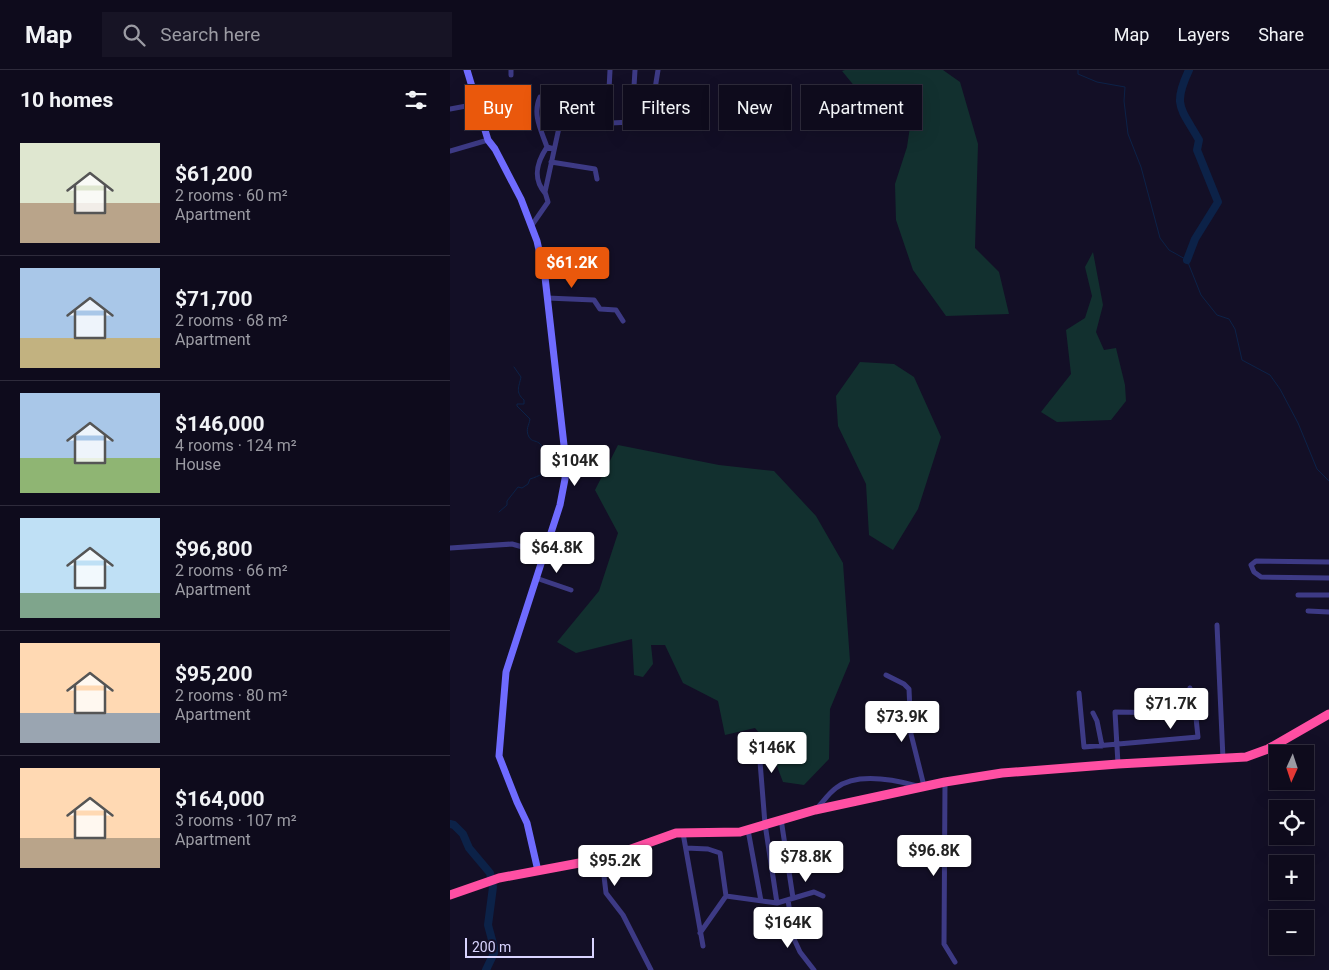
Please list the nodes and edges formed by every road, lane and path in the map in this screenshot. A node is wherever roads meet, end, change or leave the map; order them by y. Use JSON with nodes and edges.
{"nodes":[{"id":1,"x":467,"y":70,"type":"edge"},
{"id":2,"x":610,"y":70,"type":"edge"},
{"id":3,"x":634,"y":70,"type":"edge"},
{"id":4,"x":658,"y":70,"type":"edge"},
{"id":5,"x":471,"y":85,"type":"edge"},
{"id":6,"x":609,"y":85,"type":"edge"},
{"id":7,"x":633,"y":85,"type":"edge"},
{"id":8,"x":656,"y":85,"type":"edge"},
{"id":9,"x":541,"y":97,"type":"edge"},
{"id":10,"x":465,"y":106,"type":"edge"},
{"id":11,"x":450,"y":109,"type":"edge"},
{"id":12,"x":485,"y":130,"type":"edge"},
{"id":13,"x":559,"y":130,"type":"edge"},
{"id":14,"x":488,"y":140,"type":"junction"},
{"id":15,"x":547,"y":147,"type":"junction"},
{"id":16,"x":554,"y":149,"type":"junction"},
{"id":17,"x":450,"y":151,"type":"edge"},
{"id":18,"x":551,"y":162,"type":"junction"},
{"id":19,"x":597,"y":179,"type":"dead end"},
{"id":20,"x":545,"y":193,"type":"junction"},
{"id":21,"x":532,"y":225,"type":"junction"},
{"id":22,"x":548,"y":298,"type":"junction"},
{"id":23,"x":623,"y":320,"type":"dead end"},
{"id":24,"x":450,"y":548,"type":"edge"},
{"id":25,"x":544,"y":553,"type":"junction"},
{"id":26,"x":1329,"y":562,"type":"edge"},
{"id":27,"x":536,"y":578,"type":"junction"},
{"id":28,"x":1329,"y":578,"type":"edge"},
{"id":29,"x":572,"y":590,"type":"dead end"},
{"id":30,"x":1298,"y":595,"type":"dead end"},
{"id":31,"x":1329,"y":595,"type":"edge"},
{"id":32,"x":1308,"y":611,"type":"dead end"},
{"id":33,"x":1329,"y":612,"type":"edge"},
{"id":34,"x":1217,"y":625,"type":"dead end"},
{"id":35,"x":886,"y":675,"type":"dead end"},
{"id":36,"x":1190,"y":688,"type":"dead end"},
{"id":37,"x":1079,"y":693,"type":"dead end"},
{"id":38,"x":1151,"y":694,"type":"dead end"},
{"id":39,"x":1093,"y":713,"type":"dead end"},
{"id":40,"x":1328,"y":716,"type":"edge"},
{"id":41,"x":747,"y":738,"type":"dead end"},
{"id":42,"x":1117,"y":745,"type":"junction"},
{"id":43,"x":1102,"y":746,"type":"junction"},
{"id":44,"x":1223,"y":758,"type":"junction"},
{"id":45,"x":1118,"y":764,"type":"junction"},
{"id":46,"x":945,"y":782,"type":"junction"},
{"id":47,"x":922,"y":786,"type":"junction"},
{"id":48,"x":815,"y":810,"type":"junction"},
{"id":49,"x":781,"y":820,"type":"junction"},
{"id":50,"x":766,"y":824,"type":"junction"},
{"id":51,"x":748,"y":830,"type":"junction"},
{"id":52,"x":683,"y":832,"type":"junction"},
{"id":53,"x":686,"y":848,"type":"junction"},
{"id":54,"x":606,"y":858,"type":"junction"},
{"id":55,"x":538,"y":871,"type":"junction"},
{"id":56,"x":450,"y":895,"type":"edge"},
{"id":57,"x":726,"y":896,"type":"junction"},
{"id":58,"x":823,"y":896,"type":"dead end"},
{"id":59,"x":791,"y":899,"type":"junction"},
{"id":60,"x":760,"y":901,"type":"junction"},
{"id":61,"x":777,"y":903,"type":"junction"},
{"id":62,"x":700,"y":933,"type":"junction"},
{"id":63,"x":703,"y":946,"type":"dead end"},
{"id":64,"x":955,"y":962,"type":"dead end"},
{"id":65,"x":651,"y":970,"type":"edge"},
{"id":66,"x":814,"y":970,"type":"edge"}],
"edges":[{"from":1,"to":5,"type":"street"},
{"from":2,"to":6,"type":"street"},
{"from":3,"to":7,"type":"street"},
{"from":4,"to":8,"type":"street"},
{"from":9,"to":15,"type":"street"},
{"from":10,"to":11,"type":"street"},
{"from":12,"to":14,"type":"street"},
{"from":13,"to":16,"type":"street"},
{"from":14,"to":17,"type":"street"},
{"from":14,"to":21,"type":"street"},
{"from":15,"to":16,"type":"street"},
{"from":15,"to":20,"type":"street"},
{"from":16,"to":18,"type":"street"},
{"from":18,"to":19,"type":"street"},
{"from":18,"to":20,"type":"street"},
{"from":20,"to":21,"type":"street"},
{"from":21,"to":22,"type":"street"},
{"from":22,"to":23,"type":"street"},
{"from":22,"to":25,"type":"street"},
{"from":24,"to":25,"type":"street"},
{"from":25,"to":27,"type":"street"},
{"from":26,"to":28,"type":"street"},
{"from":27,"to":29,"type":"street"},
{"from":27,"to":55,"type":"street"},
{"from":30,"to":31,"type":"street"},
{"from":32,"to":33,"type":"street"},
{"from":34,"to":44,"type":"street"},
{"from":35,"to":47,"type":"street"},
{"from":36,"to":42,"type":"street"},
{"from":37,"to":43,"type":"street"},
{"from":38,"to":42,"type":"street"},
{"from":39,"to":43,"type":"street"},
{"from":40,"to":44,"type":"highway"},
{"from":41,"to":50,"type":"street"},
{"from":42,"to":43,"type":"street"},
{"from":42,"to":45,"type":"street"},
{"from":44,"to":45,"type":"highway"},
{"from":45,"to":46,"type":"highway"},
{"from":46,"to":47,"type":"highway"},
{"from":46,"to":64,"type":"street"},
{"from":47,"to":48,"type":"highway"},
{"from":47,"to":48,"type":"street"},
{"from":48,"to":49,"type":"highway"},
{"from":49,"to":50,"type":"highway"},
{"from":49,"to":59,"type":"street"},
{"from":50,"to":51,"type":"highway"},
{"from":50,"to":61,"type":"street"},
{"from":51,"to":52,"type":"highway"},
{"from":51,"to":60,"type":"street"},
{"from":52,"to":53,"type":"street"},
{"from":52,"to":54,"type":"highway"},
{"from":53,"to":57,"type":"street"},
{"from":53,"to":62,"type":"street"},
{"from":54,"to":55,"type":"highway"},
{"from":54,"to":65,"type":"street"},
{"from":55,"to":56,"type":"highway"},
{"from":57,"to":60,"type":"street"},
{"from":57,"to":62,"type":"street"},
{"from":58,"to":59,"type":"street"},
{"from":59,"to":61,"type":"street"},
{"from":59,"to":66,"type":"street"},
{"from":60,"to":61,"type":"street"},
{"from":62,"to":63,"type":"street"}]}
